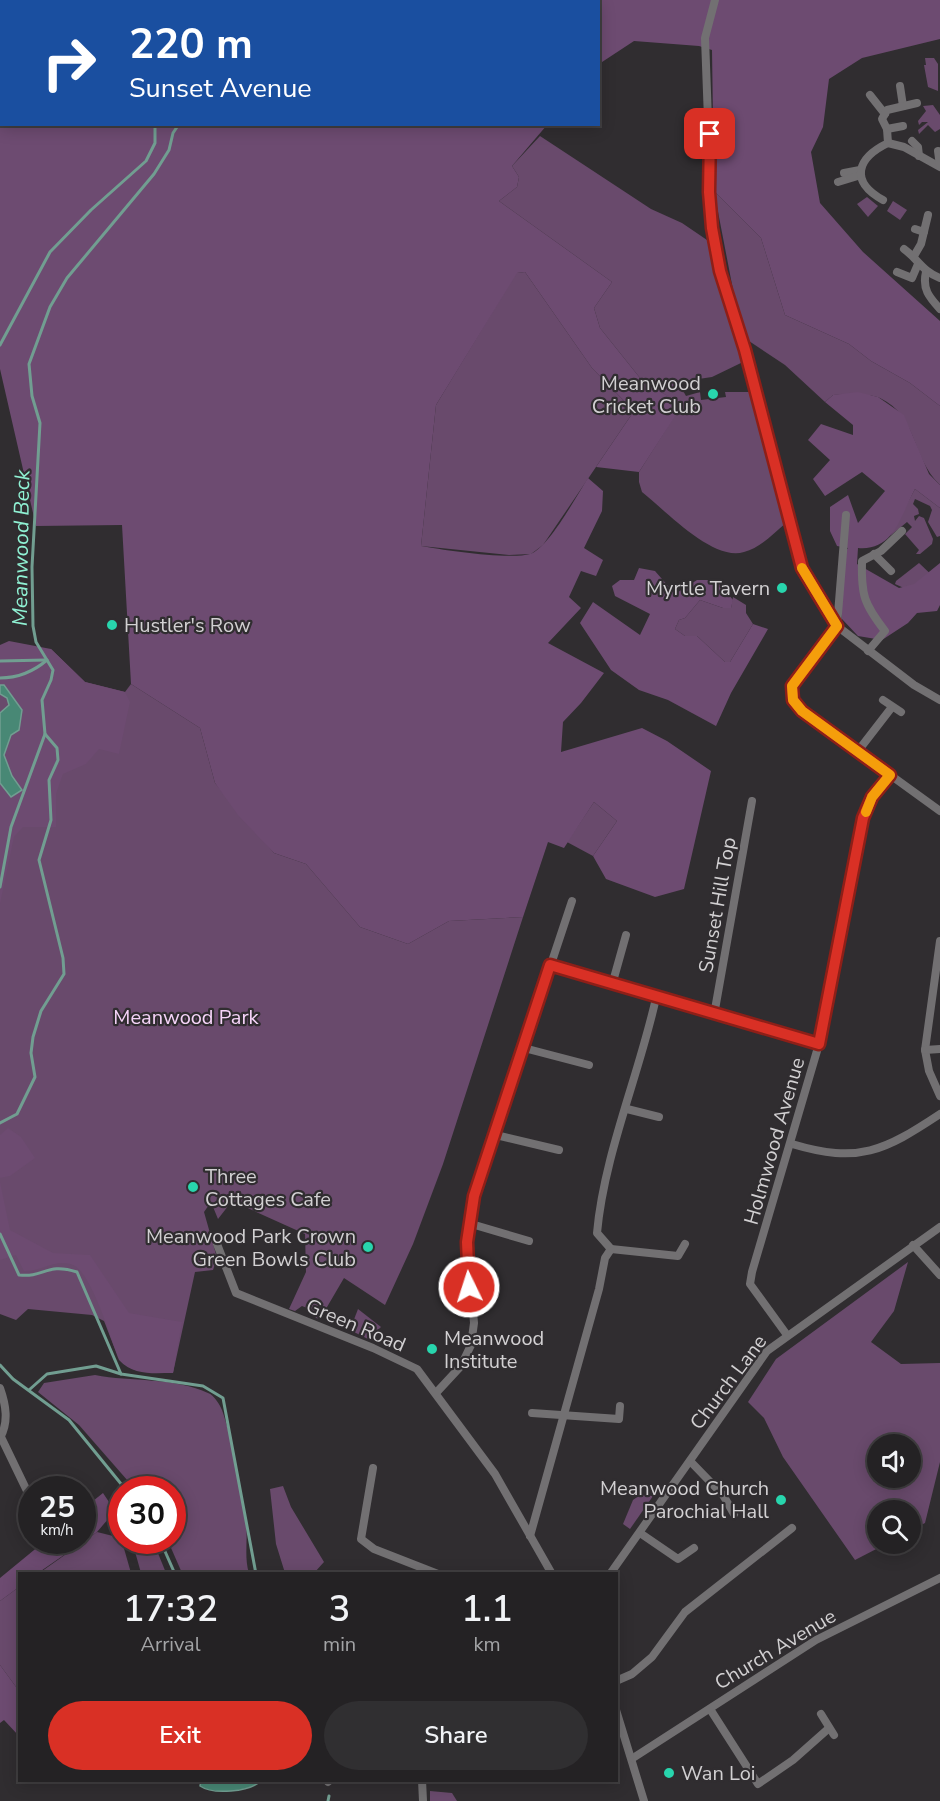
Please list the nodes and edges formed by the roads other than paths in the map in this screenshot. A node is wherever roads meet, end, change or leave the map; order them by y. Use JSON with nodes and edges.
{"nodes":[{"id":1,"x":715,"y":0,"type":"edge"},
{"id":2,"x":900,"y":86,"type":"dead end"},
{"id":3,"x":870,"y":95,"type":"dead end"},
{"id":4,"x":917,"y":103,"type":"dead end"},
{"id":5,"x":903,"y":106,"type":"junction"},
{"id":6,"x":883,"y":116,"type":"junction"},
{"id":7,"x":903,"y":126,"type":"dead end"},
{"id":8,"x":876,"y":127,"type":"dead end"},
{"id":9,"x":887,"y":129,"type":"junction"},
{"id":10,"x":912,"y":141,"type":"dead end"},
{"id":11,"x":888,"y":143,"type":"junction"},
{"id":12,"x":938,"y":151,"type":"dead end"},
{"id":13,"x":919,"y":156,"type":"junction"},
{"id":14,"x":940,"y":167,"type":"edge"},
{"id":15,"x":860,"y":172,"type":"junction"},
{"id":16,"x":844,"y":173,"type":"dead end"},
{"id":17,"x":838,"y":182,"type":"dead end"},
{"id":18,"x":883,"y":200,"type":"dead end"},
{"id":19,"x":928,"y":215,"type":"dead end"},
{"id":20,"x":904,"y":249,"type":"dead end"},
{"id":21,"x":916,"y":260,"type":"junction"},
{"id":22,"x":897,"y":272,"type":"dead end"},
{"id":23,"x":926,"y":272,"type":"junction"},
{"id":24,"x":940,"y":278,"type":"edge"},
{"id":25,"x":940,"y":309,"type":"edge"},
{"id":26,"x":846,"y":515,"type":"dead end"},
{"id":27,"x":902,"y":531,"type":"dead end"},
{"id":28,"x":874,"y":555,"type":"junction"},
{"id":29,"x":891,"y":571,"type":"dead end"},
{"id":30,"x":837,"y":626,"type":"junction"},
{"id":31,"x":868,"y":651,"type":"junction"},
{"id":32,"x":883,"y":700,"type":"dead end"},
{"id":33,"x":940,"y":700,"type":"edge"},
{"id":34,"x":892,"y":707,"type":"junction"},
{"id":35,"x":901,"y":712,"type":"dead end"},
{"id":36,"x":858,"y":751,"type":"junction"},
{"id":37,"x":890,"y":775,"type":"junction"},
{"id":38,"x":752,"y":801,"type":"dead end"},
{"id":39,"x":940,"y":811,"type":"edge"},
{"id":40,"x":572,"y":901,"type":"dead end"},
{"id":41,"x":626,"y":935,"type":"dead end"},
{"id":42,"x":940,"y":941,"type":"edge"},
{"id":43,"x":550,"y":965,"type":"junction"},
{"id":44,"x":612,"y":985,"type":"junction"},
{"id":45,"x":656,"y":998,"type":"junction"},
{"id":46,"x":714,"y":1015,"type":"junction"},
{"id":47,"x":819,"y":1044,"type":"junction"},
{"id":48,"x":524,"y":1048,"type":"junction"},
{"id":49,"x":940,"y":1049,"type":"edge"},
{"id":50,"x":925,"y":1050,"type":"junction"},
{"id":51,"x":590,"y":1065,"type":"dead end"},
{"id":52,"x":940,"y":1096,"type":"edge"},
{"id":53,"x":627,"y":1108,"type":"junction"},
{"id":54,"x":940,"y":1114,"type":"edge"},
{"id":55,"x":659,"y":1117,"type":"dead end"},
{"id":56,"x":496,"y":1135,"type":"junction"},
{"id":57,"x":792,"y":1144,"type":"junction"},
{"id":58,"x":559,"y":1150,"type":"dead end"},
{"id":59,"x":468,"y":1223,"type":"junction"},
{"id":60,"x":940,"y":1227,"type":"edge"},
{"id":61,"x":529,"y":1241,"type":"dead end"},
{"id":62,"x":217,"y":1244,"type":"dead end"},
{"id":63,"x":685,"y":1244,"type":"dead end"},
{"id":64,"x":913,"y":1245,"type":"junction"},
{"id":65,"x":611,"y":1249,"type":"junction"},
{"id":66,"x":940,"y":1275,"type":"edge"},
{"id":67,"x":787,"y":1335,"type":"junction"},
{"id":68,"x":0,"y":1388,"type":"edge"},
{"id":69,"x":436,"y":1393,"type":"junction"},
{"id":70,"x":620,"y":1406,"type":"dead end"},
{"id":71,"x":532,"y":1413,"type":"dead end"},
{"id":72,"x":564,"y":1416,"type":"junction"},
{"id":73,"x":0,"y":1438,"type":"edge"},
{"id":74,"x":690,"y":1461,"type":"junction"},
{"id":75,"x":373,"y":1468,"type":"dead end"},
{"id":76,"x":19,"y":1476,"type":"edge"},
{"id":77,"x":734,"y":1514,"type":"dead end"},
{"id":78,"x":792,"y":1528,"type":"dead end"},
{"id":79,"x":640,"y":1533,"type":"junction"},
{"id":80,"x":530,"y":1536,"type":"junction"},
{"id":81,"x":694,"y":1548,"type":"dead end"},
{"id":82,"x":425,"y":1571,"type":"edge"},
{"id":83,"x":551,"y":1572,"type":"edge"},
{"id":84,"x":611,"y":1572,"type":"edge"},
{"id":85,"x":940,"y":1578,"type":"edge"},
{"id":86,"x":618,"y":1680,"type":"edge"},
{"id":87,"x":710,"y":1709,"type":"junction"},
{"id":88,"x":820,"y":1714,"type":"dead end"},
{"id":89,"x":619,"y":1727,"type":"edge"},
{"id":90,"x":633,"y":1758,"type":"junction"},
{"id":91,"x":422,"y":1782,"type":"edge"},
{"id":92,"x":423,"y":1801,"type":"edge"},
{"id":93,"x":644,"y":1801,"type":"edge"}],
"edges":[{"from":1,"to":30,"type":"street"},
{"from":2,"to":5,"type":"street"},
{"from":3,"to":6,"type":"street"},
{"from":4,"to":5,"type":"street"},
{"from":5,"to":6,"type":"street"},
{"from":6,"to":8,"type":"street"},
{"from":6,"to":9,"type":"street"},
{"from":7,"to":9,"type":"street"},
{"from":9,"to":11,"type":"street"},
{"from":10,"to":13,"type":"street"},
{"from":11,"to":13,"type":"street"},
{"from":11,"to":15,"type":"street"},
{"from":12,"to":14,"type":"street"},
{"from":13,"to":14,"type":"street"},
{"from":15,"to":16,"type":"street"},
{"from":15,"to":17,"type":"street"},
{"from":15,"to":18,"type":"street"},
{"from":19,"to":21,"type":"street"},
{"from":20,"to":21,"type":"street"},
{"from":21,"to":22,"type":"street"},
{"from":21,"to":23,"type":"street"},
{"from":23,"to":24,"type":"street"},
{"from":23,"to":25,"type":"street"},
{"from":26,"to":30,"type":"street"},
{"from":27,"to":28,"type":"street"},
{"from":28,"to":29,"type":"street"},
{"from":28,"to":31,"type":"street"},
{"from":30,"to":31,"type":"street"},
{"from":30,"to":36,"type":"street"},
{"from":31,"to":33,"type":"street"},
{"from":32,"to":34,"type":"street"},
{"from":34,"to":35,"type":"street"},
{"from":34,"to":36,"type":"street"},
{"from":36,"to":37,"type":"street"},
{"from":37,"to":39,"type":"street"},
{"from":37,"to":47,"type":"street","name":"Holmwood Avenue"},
{"from":38,"to":46,"type":"street","name":"Sunset Hill Top"},
{"from":40,"to":43,"type":"street"},
{"from":41,"to":44,"type":"street"},
{"from":42,"to":50,"type":"street"},
{"from":43,"to":44,"type":"street"},
{"from":43,"to":48,"type":"street"},
{"from":44,"to":45,"type":"street"},
{"from":45,"to":46,"type":"street"},
{"from":45,"to":53,"type":"street"},
{"from":46,"to":47,"type":"street"},
{"from":47,"to":57,"type":"street","name":"Holmwood Avenue"},
{"from":48,"to":51,"type":"street"},
{"from":48,"to":56,"type":"street"},
{"from":49,"to":50,"type":"street"},
{"from":50,"to":52,"type":"street"},
{"from":53,"to":55,"type":"street"},
{"from":53,"to":65,"type":"street"},
{"from":54,"to":57,"type":"street"},
{"from":56,"to":58,"type":"street"},
{"from":56,"to":59,"type":"street"},
{"from":57,"to":67,"type":"street","name":"Holmwood Avenue"},
{"from":59,"to":61,"type":"street"},
{"from":59,"to":69,"type":"street"},
{"from":60,"to":64,"type":"street","name":"Church Lane"},
{"from":62,"to":69,"type":"street","name":"Green Road"},
{"from":63,"to":65,"type":"street"},
{"from":64,"to":66,"type":"street"},
{"from":64,"to":67,"type":"street","name":"Church Lane"},
{"from":65,"to":72,"type":"street"},
{"from":67,"to":74,"type":"street","name":"Church Lane"},
{"from":68,"to":73,"type":"street"},
{"from":69,"to":80,"type":"street","name":"Green Road"},
{"from":70,"to":72,"type":"street"},
{"from":71,"to":72,"type":"street"},
{"from":72,"to":80,"type":"street"},
{"from":73,"to":76,"type":"street"},
{"from":74,"to":77,"type":"street"},
{"from":74,"to":79,"type":"street","name":"Church Lane"},
{"from":75,"to":82,"type":"street"},
{"from":78,"to":86,"type":"street"},
{"from":79,"to":81,"type":"street"},
{"from":79,"to":84,"type":"street","name":"Church Lane"},
{"from":80,"to":83,"type":"street","name":"Green Road"},
{"from":85,"to":87,"type":"street","name":"Church Avenue"},
{"from":87,"to":88,"type":"street"},
{"from":87,"to":90,"type":"street","name":"Church Avenue"},
{"from":89,"to":90,"type":"street"},
{"from":90,"to":93,"type":"street"},
{"from":91,"to":92,"type":"street"}]}
